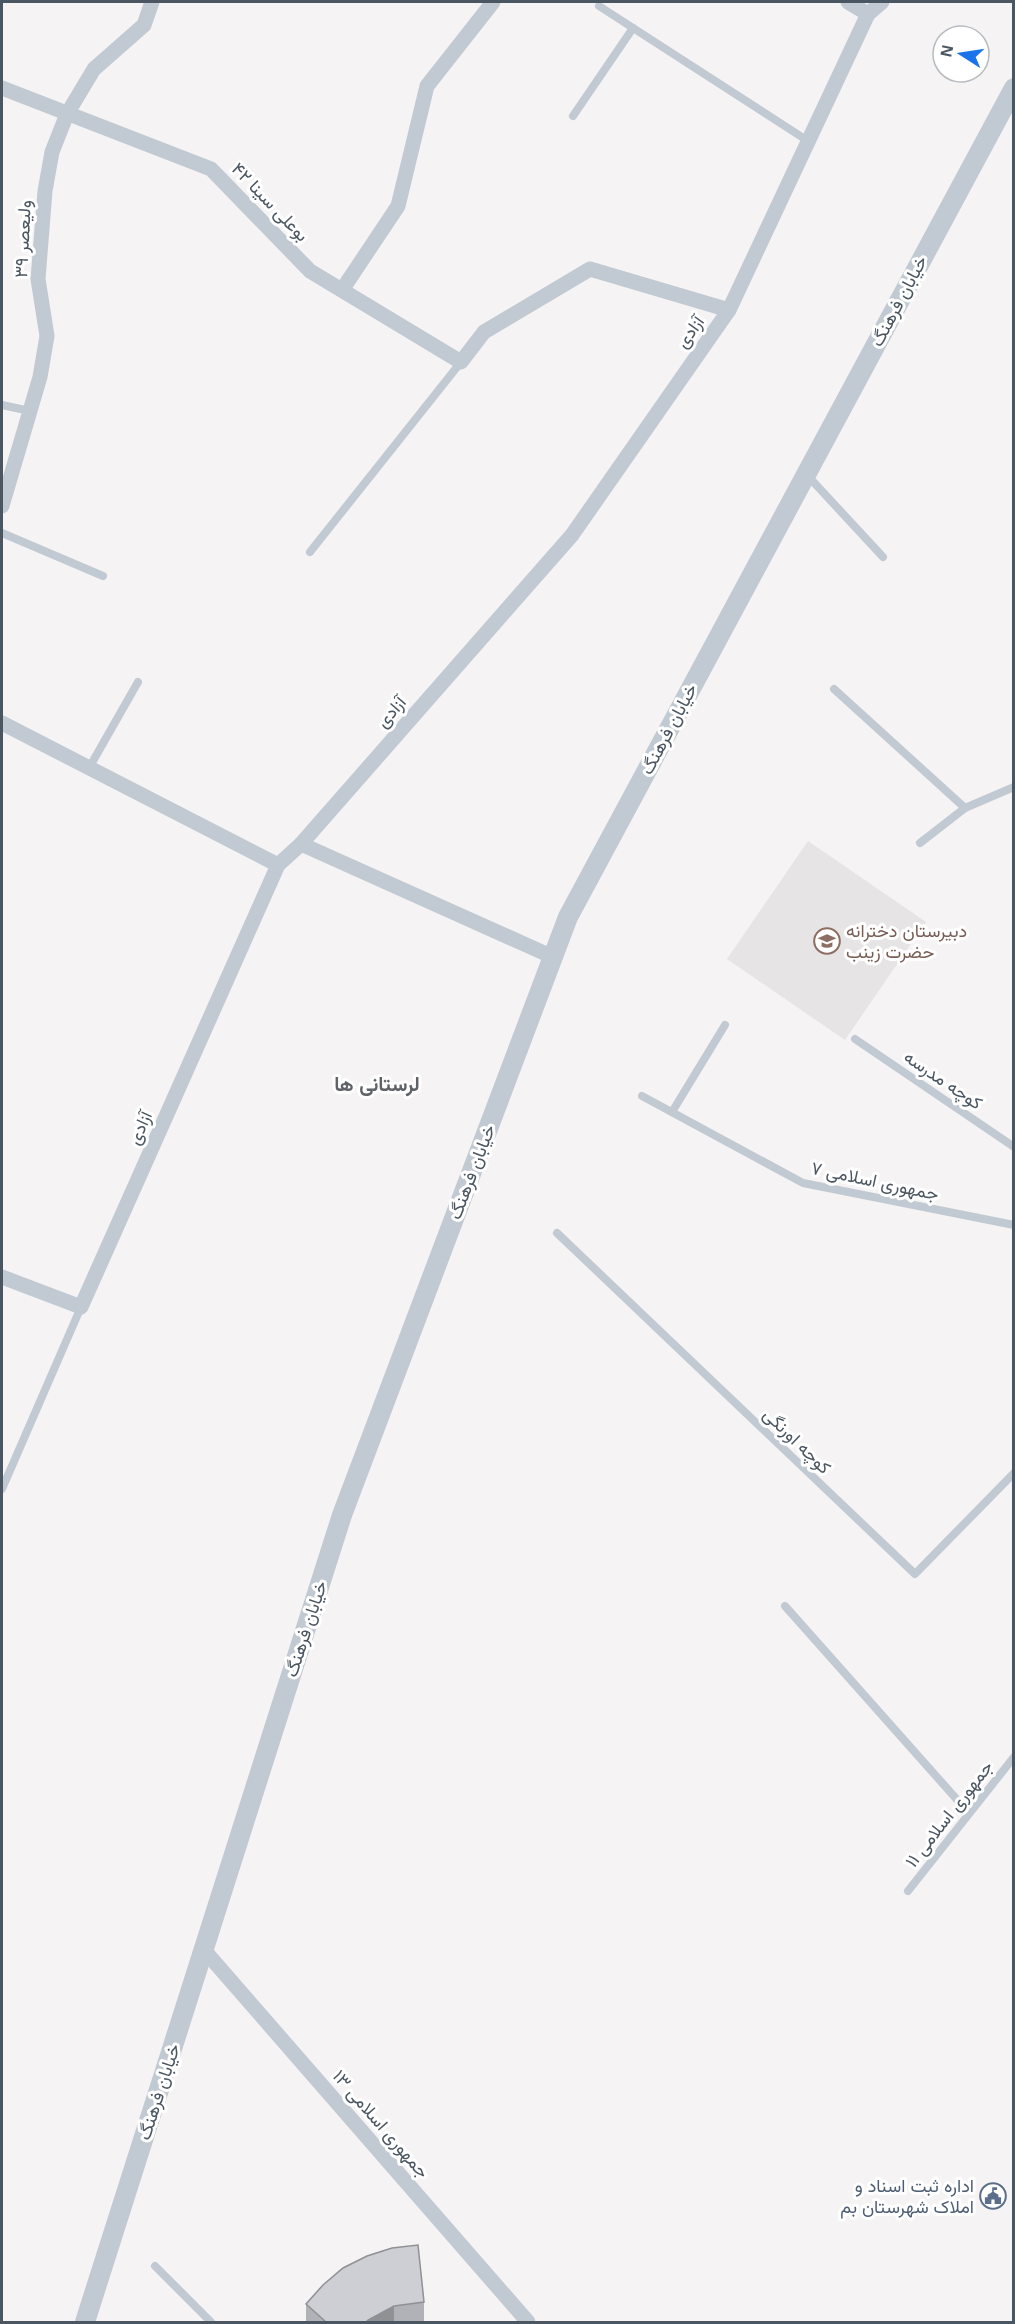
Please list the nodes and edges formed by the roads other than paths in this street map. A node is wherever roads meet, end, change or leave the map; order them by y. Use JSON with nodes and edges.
{"nodes":[{"id":1,"x":152,"y":2,"type":"edge"},
{"id":2,"x":493,"y":2,"type":"edge"},
{"id":3,"x":848,"y":2,"type":"edge"},
{"id":4,"x":882,"y":2,"type":"edge"},
{"id":5,"x":599,"y":6,"type":"dead end"},
{"id":6,"x":868,"y":14,"type":"junction"},
{"id":7,"x":633,"y":27,"type":"junction"},
{"id":8,"x":2,"y":88,"type":"edge"},
{"id":9,"x":1014,"y":88,"type":"edge"},
{"id":10,"x":68,"y":114,"type":"junction"},
{"id":11,"x":573,"y":116,"type":"dead end"},
{"id":12,"x":808,"y":141,"type":"junction"},
{"id":13,"x":342,"y":290,"type":"junction"},
{"id":14,"x":729,"y":310,"type":"junction"},
{"id":15,"x":461,"y":362,"type":"junction"},
{"id":16,"x":2,"y":405,"type":"edge"},
{"id":17,"x":30,"y":411,"type":"junction"},
{"id":18,"x":806,"y":474,"type":"junction"},
{"id":19,"x":2,"y":506,"type":"edge"},
{"id":20,"x":2,"y":533,"type":"edge"},
{"id":21,"x":309,"y":552,"type":"dead end"},
{"id":22,"x":883,"y":557,"type":"dead end"},
{"id":23,"x":103,"y":576,"type":"dead end"},
{"id":24,"x":138,"y":682,"type":"dead end"},
{"id":25,"x":834,"y":689,"type":"dead end"},
{"id":26,"x":2,"y":723,"type":"edge"},
{"id":27,"x":89,"y":768,"type":"junction"},
{"id":28,"x":1014,"y":787,"type":"edge"},
{"id":29,"x":965,"y":808,"type":"junction"},
{"id":30,"x":920,"y":843,"type":"dead end"},
{"id":31,"x":300,"y":844,"type":"junction"},
{"id":32,"x":278,"y":865,"type":"junction"},
{"id":33,"x":553,"y":957,"type":"junction"},
{"id":34,"x":725,"y":1026,"type":"dead end"},
{"id":35,"x":855,"y":1039,"type":"dead end"},
{"id":36,"x":642,"y":1096,"type":"dead end"},
{"id":37,"x":672,"y":1112,"type":"junction"},
{"id":38,"x":1014,"y":1147,"type":"edge"},
{"id":39,"x":1014,"y":1225,"type":"edge"},
{"id":40,"x":557,"y":1233,"type":"dead end"},
{"id":41,"x":2,"y":1277,"type":"edge"},
{"id":42,"x":81,"y":1307,"type":"junction"},
{"id":43,"x":1014,"y":1473,"type":"edge"},
{"id":44,"x":2,"y":1489,"type":"edge"},
{"id":45,"x":785,"y":1606,"type":"dead end"},
{"id":46,"x":1014,"y":1757,"type":"edge"},
{"id":47,"x":968,"y":1812,"type":"junction"},
{"id":48,"x":908,"y":1891,"type":"dead end"},
{"id":49,"x":204,"y":1950,"type":"junction"},
{"id":50,"x":155,"y":2266,"type":"dead end"},
{"id":51,"x":85,"y":2322,"type":"edge"},
{"id":52,"x":211,"y":2322,"type":"edge"},
{"id":53,"x":528,"y":2322,"type":"edge"}],
"edges":[{"from":1,"to":10,"type":"street","name":"ولیعصر ۳۹"},
{"from":2,"to":13,"type":"street"},
{"from":3,"to":6,"type":"street"},
{"from":4,"to":6,"type":"street","name":"آزادی"},
{"from":5,"to":7,"type":"lane"},
{"from":6,"to":12,"type":"street","name":"آزادی"},
{"from":7,"to":11,"type":"lane"},
{"from":7,"to":12,"type":"lane"},
{"from":8,"to":10,"type":"street","name":"بوعلی سینا ۴۲"},
{"from":9,"to":18,"type":"street","name":"خیابان فرهنگ"},
{"from":10,"to":13,"type":"street","name":"بوعلی سینا ۴۲"},
{"from":10,"to":17,"type":"street","name":"ولیعصر ۳۹"},
{"from":12,"to":14,"type":"street","name":"آزادی"},
{"from":13,"to":15,"type":"street","name":"بوعلی سینا ۴۲"},
{"from":14,"to":15,"type":"street"},
{"from":14,"to":31,"type":"street","name":"آزادی"},
{"from":15,"to":21,"type":"lane"},
{"from":16,"to":17,"type":"lane"},
{"from":17,"to":19,"type":"street","name":"ولیعصر ۳۹"},
{"from":18,"to":22,"type":"lane"},
{"from":18,"to":33,"type":"street","name":"خیابان فرهنگ"},
{"from":20,"to":23,"type":"lane"},
{"from":24,"to":27,"type":"lane"},
{"from":25,"to":29,"type":"lane"},
{"from":26,"to":27,"type":"street"},
{"from":27,"to":32,"type":"street"},
{"from":28,"to":29,"type":"lane"},
{"from":29,"to":30,"type":"lane"},
{"from":31,"to":32,"type":"street","name":"آزادی"},
{"from":31,"to":33,"type":"street"},
{"from":32,"to":42,"type":"street","name":"آزادی"},
{"from":33,"to":49,"type":"street","name":"خیابان فرهنگ"},
{"from":34,"to":37,"type":"lane"},
{"from":35,"to":38,"type":"lane","name":"کوچه مدرسه"},
{"from":36,"to":37,"type":"lane","name":"جمهوری اسلامی ۷"},
{"from":37,"to":39,"type":"lane","name":"جمهوری اسلامی ۷"},
{"from":40,"to":43,"type":"lane","name":"کوچه اورنگی"},
{"from":41,"to":42,"type":"street"},
{"from":42,"to":44,"type":"lane","name":"آزادی"},
{"from":45,"to":47,"type":"lane"},
{"from":46,"to":47,"type":"lane","name":"جمهوری اسلامی ۱۱"},
{"from":47,"to":48,"type":"lane","name":"جمهوری اسلامی ۱۱"},
{"from":49,"to":51,"type":"street","name":"خیابان فرهنگ"},
{"from":49,"to":53,"type":"street","name":"جمهوری اسلامی ۱۳"},
{"from":50,"to":52,"type":"lane"}]}
